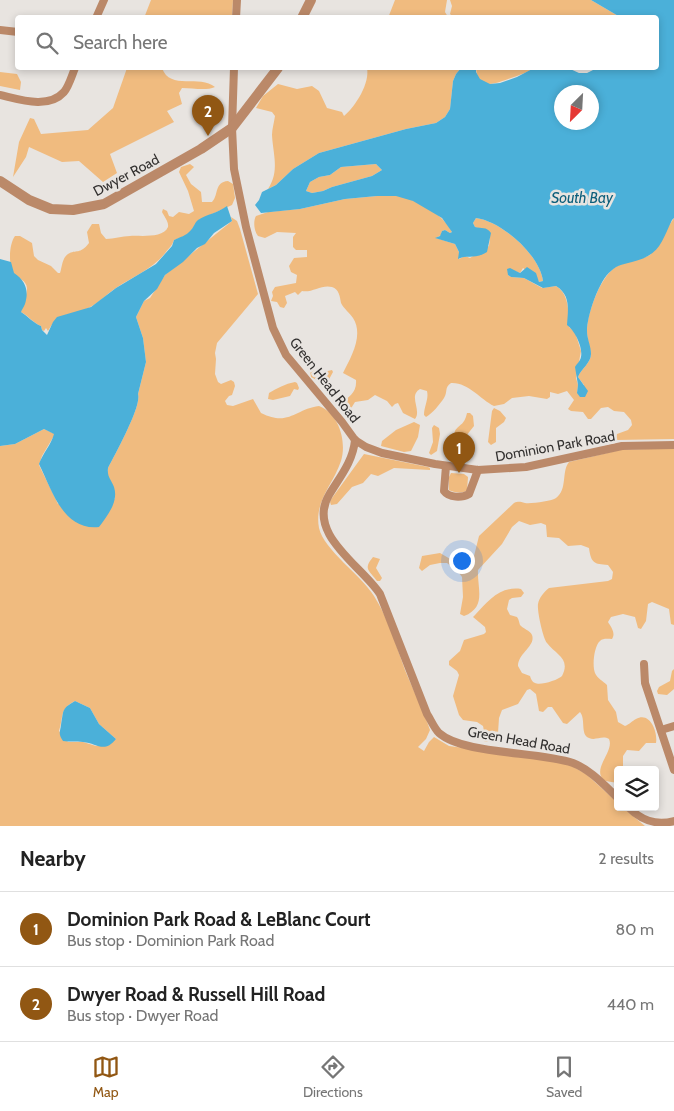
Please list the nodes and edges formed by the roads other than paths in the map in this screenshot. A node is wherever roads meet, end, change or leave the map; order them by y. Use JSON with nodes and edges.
{"nodes":[{"id":1,"x":104,"y":0,"type":"edge"},
{"id":2,"x":237,"y":0,"type":"edge"},
{"id":3,"x":311,"y":0,"type":"edge"},
{"id":4,"x":97,"y":15,"type":"edge"},
{"id":5,"x":236,"y":15,"type":"edge"},
{"id":6,"x":304,"y":15,"type":"edge"},
{"id":7,"x":0,"y":30,"type":"edge"},
{"id":8,"x":15,"y":32,"type":"edge"},
{"id":9,"x":74,"y":70,"type":"edge"},
{"id":10,"x":234,"y":70,"type":"edge"},
{"id":11,"x":276,"y":70,"type":"edge"},
{"id":12,"x":0,"y":95,"type":"edge"},
{"id":13,"x":232,"y":128,"type":"junction"},
{"id":14,"x":0,"y":181,"type":"edge"},
{"id":15,"x":355,"y":440,"type":"junction"},
{"id":16,"x":674,"y":445,"type":"edge"},
{"id":17,"x":446,"y":466,"type":"junction"},
{"id":18,"x":478,"y":470,"type":"junction"},
{"id":19,"x":644,"y":664,"type":"dead end"},
{"id":20,"x":674,"y":726,"type":"edge"},
{"id":21,"x":661,"y":730,"type":"junction"},
{"id":22,"x":674,"y":770,"type":"edge"},
{"id":23,"x":614,"y":794,"type":"edge"},
{"id":24,"x":633,"y":811,"type":"edge"},
{"id":25,"x":674,"y":821,"type":"edge"}],
"edges":[{"from":1,"to":4,"type":"street"},
{"from":2,"to":5,"type":"street"},
{"from":3,"to":6,"type":"street"},
{"from":7,"to":8,"type":"street"},
{"from":9,"to":12,"type":"street"},
{"from":10,"to":13,"type":"street","name":"Green Head Road"},
{"from":11,"to":13,"type":"street"},
{"from":13,"to":14,"type":"street","name":"Dwyer Road"},
{"from":13,"to":15,"type":"street","name":"Green Head Road"},
{"from":15,"to":17,"type":"street","name":"Dominion Park Road"},
{"from":15,"to":23,"type":"street","name":"Green Head Road"},
{"from":16,"to":18,"type":"street","name":"Dominion Park Road"},
{"from":17,"to":18,"type":"street","name":"Dominion Park Road"},
{"from":17,"to":18,"type":"street"},
{"from":19,"to":21,"type":"street"},
{"from":20,"to":21,"type":"street"},
{"from":21,"to":22,"type":"street"},
{"from":24,"to":25,"type":"street"}]}
